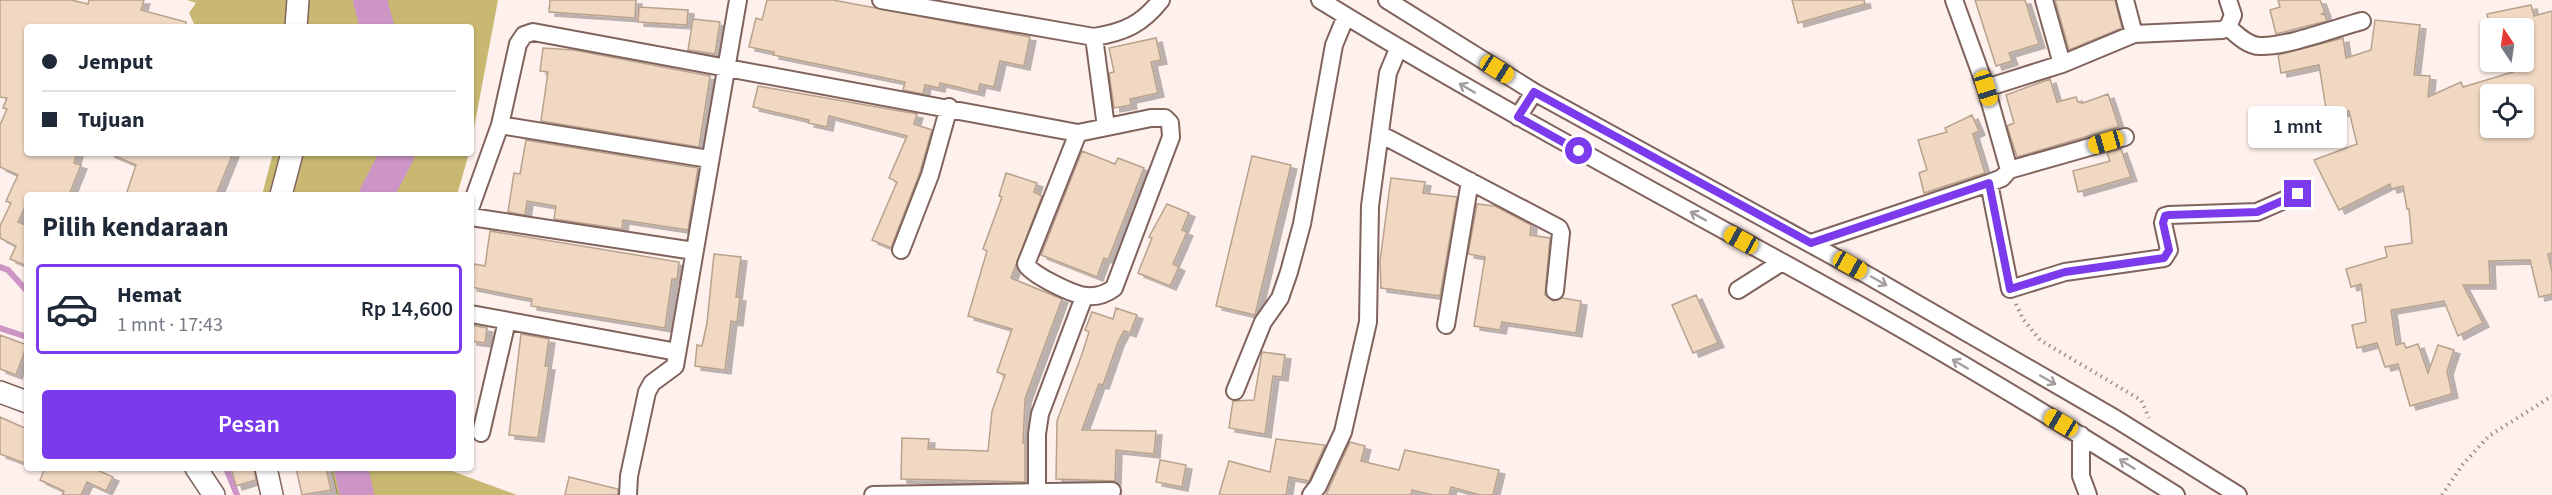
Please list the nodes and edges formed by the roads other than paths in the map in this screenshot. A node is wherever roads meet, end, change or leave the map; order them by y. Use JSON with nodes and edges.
{"nodes":[{"id":1,"x":298,"y":0,"type":"edge"},
{"id":2,"x":738,"y":0,"type":"edge"},
{"id":3,"x":881,"y":0,"type":"edge"},
{"id":4,"x":1161,"y":0,"type":"edge"},
{"id":5,"x":1320,"y":0,"type":"edge"},
{"id":6,"x":1387,"y":0,"type":"edge"},
{"id":7,"x":1954,"y":0,"type":"edge"},
{"id":8,"x":2044,"y":0,"type":"edge"},
{"id":9,"x":2125,"y":0,"type":"edge"},
{"id":10,"x":2228,"y":0,"type":"edge"},
{"id":11,"x":1346,"y":16,"type":"junction"},
{"id":12,"x":2362,"y":21,"type":"dead end"},
{"id":13,"x":296,"y":24,"type":"edge"},
{"id":14,"x":2228,"y":27,"type":"junction"},
{"id":15,"x":2134,"y":34,"type":"junction"},
{"id":16,"x":1095,"y":37,"type":"junction"},
{"id":17,"x":1398,"y":49,"type":"junction"},
{"id":18,"x":2062,"y":64,"type":"junction"},
{"id":19,"x":725,"y":68,"type":"junction"},
{"id":20,"x":1986,"y":88,"type":"junction"},
{"id":21,"x":1534,"y":92,"type":"junction"},
{"id":22,"x":949,"y":107,"type":"junction"},
{"id":23,"x":1518,"y":117,"type":"junction"},
{"id":24,"x":500,"y":125,"type":"junction"},
{"id":25,"x":1106,"y":128,"type":"junction"},
{"id":26,"x":1078,"y":133,"type":"junction"},
{"id":27,"x":1380,"y":134,"type":"junction"},
{"id":28,"x":2125,"y":137,"type":"dead end"},
{"id":29,"x":291,"y":156,"type":"edge"},
{"id":30,"x":709,"y":159,"type":"junction"},
{"id":31,"x":2009,"y":170,"type":"junction"},
{"id":32,"x":1470,"y":181,"type":"junction"},
{"id":33,"x":1989,"y":183,"type":"junction"},
{"id":34,"x":282,"y":192,"type":"edge"},
{"id":35,"x":2298,"y":194,"type":"dead end"},
{"id":36,"x":474,"y":198,"type":"edge"},
{"id":37,"x":474,"y":217,"type":"edge"},
{"id":38,"x":1811,"y":243,"type":"junction"},
{"id":39,"x":901,"y":250,"type":"dead end"},
{"id":40,"x":694,"y":251,"type":"junction"},
{"id":41,"x":1782,"y":262,"type":"junction"},
{"id":42,"x":1738,"y":290,"type":"dead end"},
{"id":43,"x":1555,"y":291,"type":"dead end"},
{"id":44,"x":1084,"y":297,"type":"junction"},
{"id":45,"x":474,"y":315,"type":"edge"},
{"id":46,"x":507,"y":321,"type":"junction"},
{"id":47,"x":1446,"y":325,"type":"dead end"},
{"id":48,"x":677,"y":352,"type":"junction"},
{"id":49,"x":0,"y":392,"type":"edge"},
{"id":50,"x":1235,"y":392,"type":"dead end"},
{"id":51,"x":24,"y":401,"type":"edge"},
{"id":52,"x":481,"y":433,"type":"dead end"},
{"id":53,"x":2081,"y":435,"type":"junction"},
{"id":54,"x":198,"y":471,"type":"edge"},
{"id":55,"x":267,"y":471,"type":"edge"},
{"id":56,"x":1037,"y":491,"type":"junction"},
{"id":57,"x":1112,"y":491,"type":"dead end"},
{"id":58,"x":214,"y":495,"type":"edge"},
{"id":59,"x":273,"y":495,"type":"edge"},
{"id":60,"x":628,"y":495,"type":"edge"},
{"id":61,"x":873,"y":495,"type":"edge"},
{"id":62,"x":1311,"y":495,"type":"edge"},
{"id":63,"x":2088,"y":495,"type":"edge"},
{"id":64,"x":2176,"y":495,"type":"edge"},
{"id":65,"x":2238,"y":495,"type":"edge"}],
"edges":[{"from":1,"to":13,"type":"street"},
{"from":2,"to":19,"type":"street"},
{"from":3,"to":16,"type":"street"},
{"from":4,"to":16,"type":"street"},
{"from":5,"to":11,"type":"street"},
{"from":6,"to":21,"type":"street"},
{"from":7,"to":20,"type":"street"},
{"from":8,"to":18,"type":"street"},
{"from":9,"to":15,"type":"street"},
{"from":10,"to":14,"type":"street"},
{"from":11,"to":17,"type":"street"},
{"from":11,"to":50,"type":"street"},
{"from":12,"to":14,"type":"street"},
{"from":14,"to":15,"type":"street"},
{"from":15,"to":18,"type":"street"},
{"from":16,"to":25,"type":"street"},
{"from":23,"to":17,"type":"street","one_way":true},
{"from":17,"to":27,"type":"street"},
{"from":18,"to":20,"type":"street"},
{"from":19,"to":22,"type":"street"},
{"from":19,"to":24,"type":"street"},
{"from":19,"to":30,"type":"street"},
{"from":20,"to":31,"type":"street"},
{"from":21,"to":23,"type":"street"},
{"from":21,"to":38,"type":"street"},
{"from":22,"to":26,"type":"street"},
{"from":22,"to":39,"type":"street"},
{"from":41,"to":23,"type":"street","one_way":true},
{"from":24,"to":30,"type":"street"},
{"from":24,"to":36,"type":"street"},
{"from":25,"to":26,"type":"street"},
{"from":25,"to":44,"type":"street"},
{"from":26,"to":44,"type":"street"},
{"from":27,"to":32,"type":"street"},
{"from":27,"to":62,"type":"street"},
{"from":28,"to":31,"type":"street"},
{"from":29,"to":34,"type":"street"},
{"from":30,"to":40,"type":"street"},
{"from":31,"to":33,"type":"street"},
{"from":32,"to":43,"type":"street"},
{"from":32,"to":47,"type":"street"},
{"from":33,"to":35,"type":"street"},
{"from":33,"to":38,"type":"street"},
{"from":37,"to":40,"type":"street"},
{"from":38,"to":65,"type":"street","one_way":true},
{"from":40,"to":48,"type":"street"},
{"from":41,"to":42,"type":"street"},
{"from":53,"to":41,"type":"street","one_way":true},
{"from":44,"to":56,"type":"street"},
{"from":45,"to":46,"type":"street"},
{"from":46,"to":48,"type":"street"},
{"from":46,"to":52,"type":"street"},
{"from":48,"to":60,"type":"street"},
{"from":49,"to":51,"type":"street"},
{"from":53,"to":63,"type":"street"},
{"from":64,"to":53,"type":"street","one_way":true},
{"from":54,"to":58,"type":"street"},
{"from":55,"to":59,"type":"street"},
{"from":56,"to":57,"type":"street"},
{"from":56,"to":61,"type":"street"}]}
